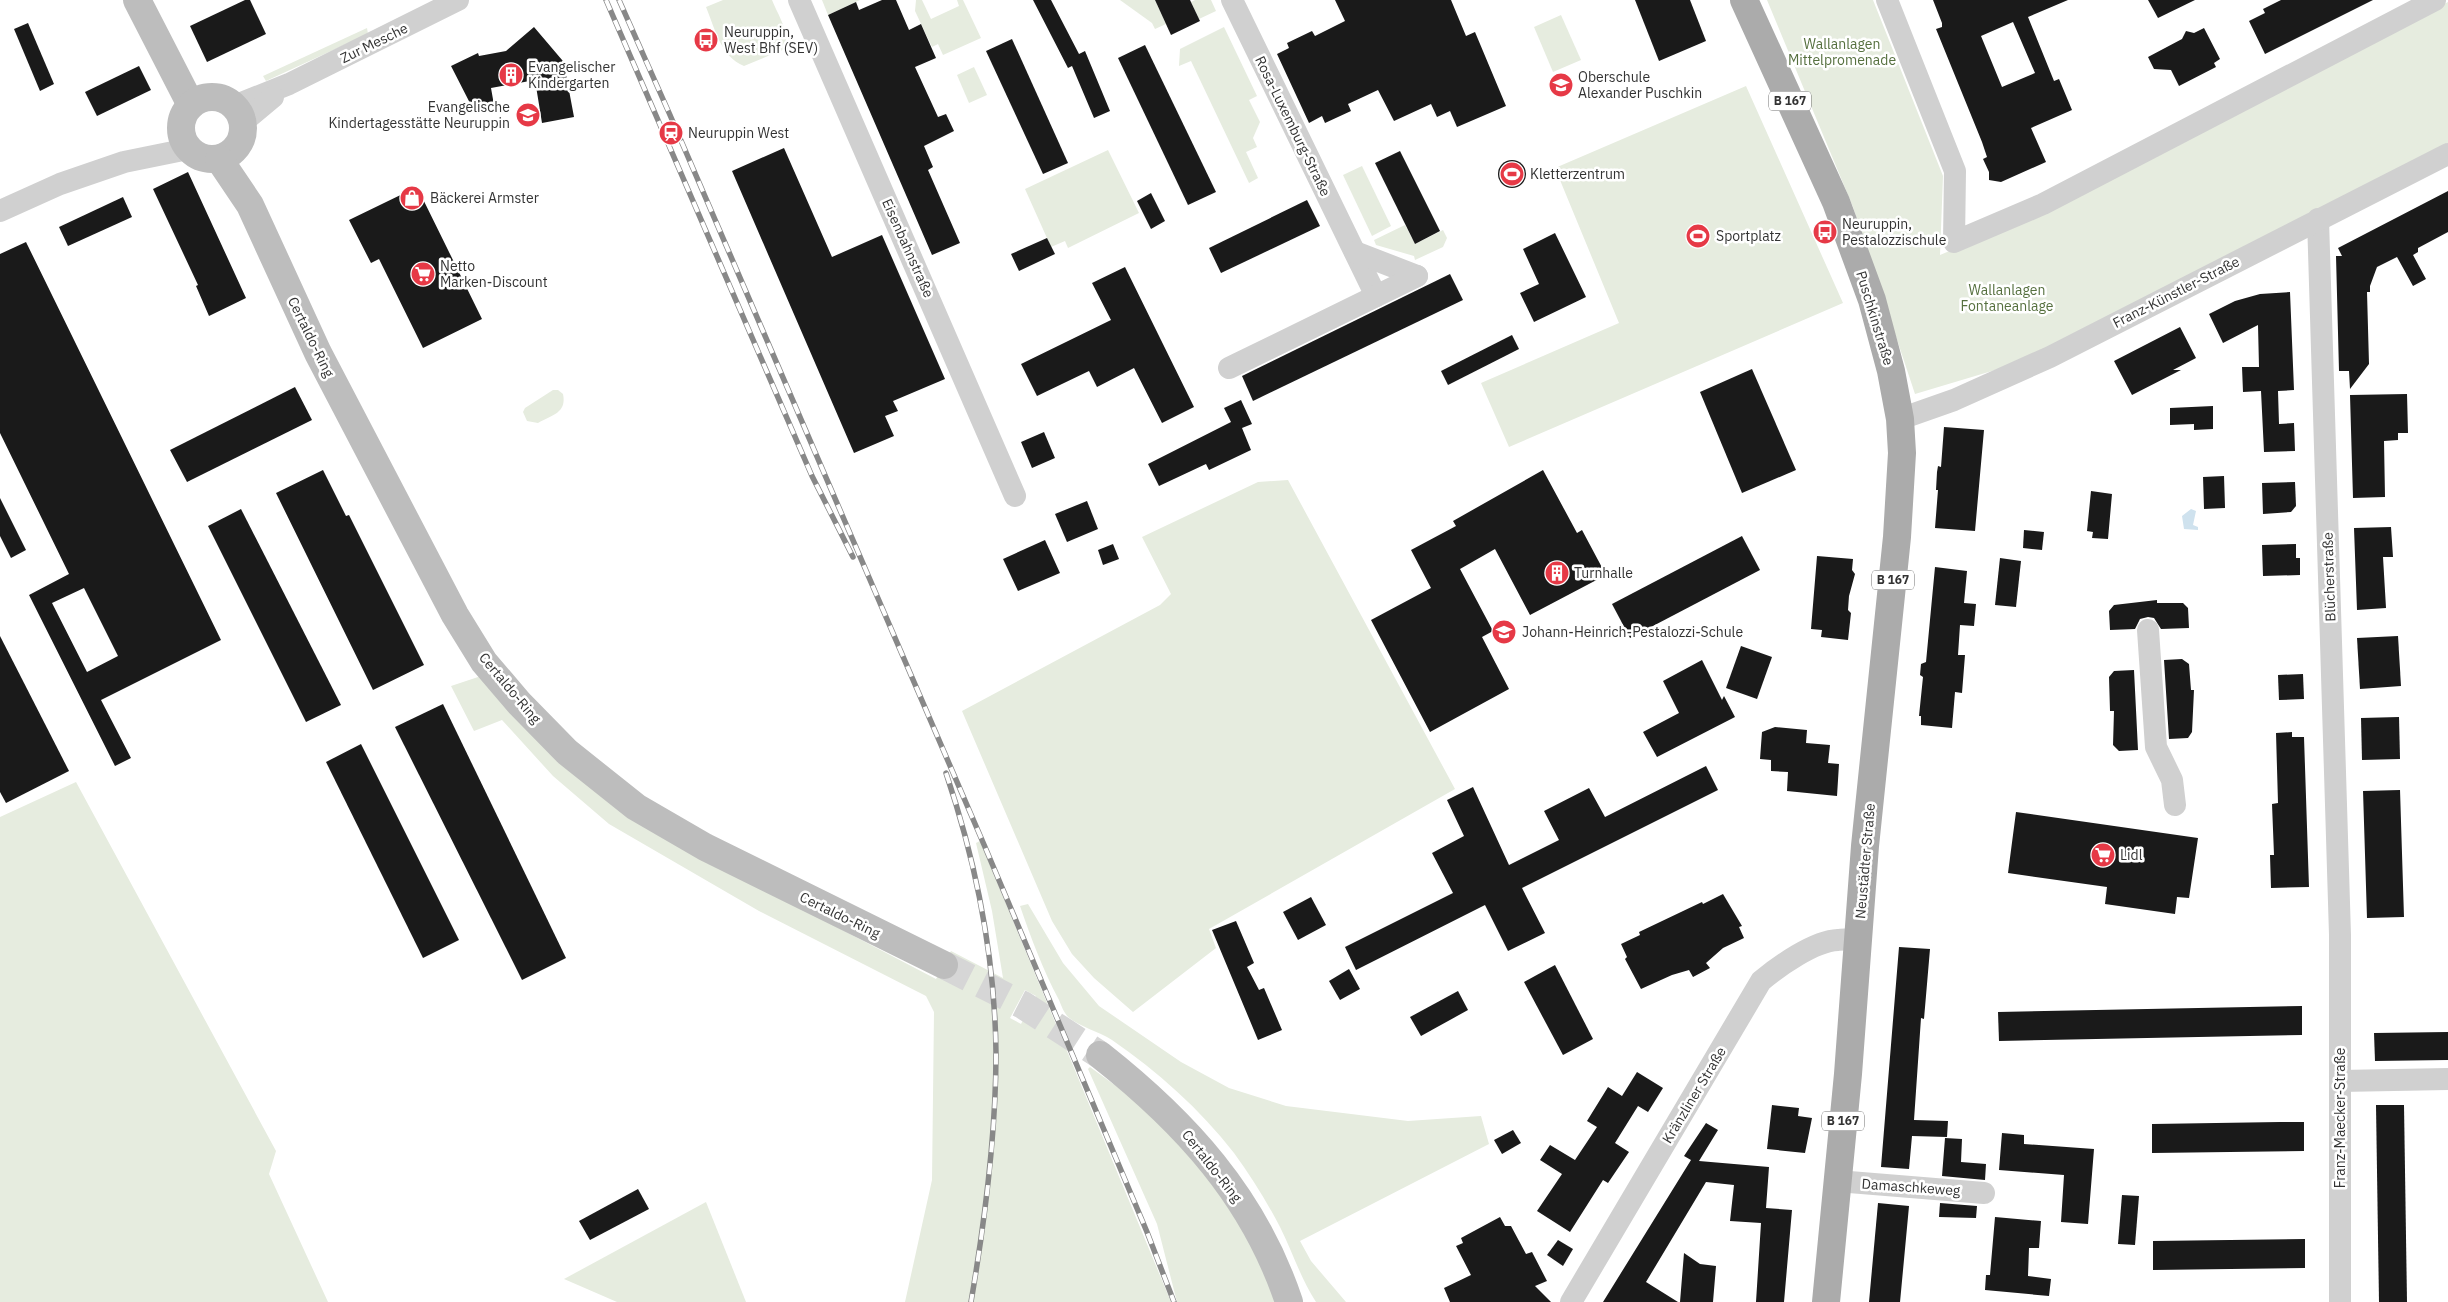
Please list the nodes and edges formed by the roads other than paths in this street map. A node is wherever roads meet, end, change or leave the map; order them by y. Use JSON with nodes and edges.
{"nodes":[{"id":1,"x":137,"y":0,"type":"edge"},
{"id":2,"x":152,"y":0,"type":"edge"},
{"id":3,"x":458,"y":0,"type":"edge"},
{"id":4,"x":799,"y":0,"type":"edge"},
{"id":5,"x":1232,"y":0,"type":"edge"},
{"id":6,"x":1744,"y":0,"type":"edge"},
{"id":7,"x":1887,"y":0,"type":"edge"},
{"id":8,"x":2435,"y":0,"type":"edge"},
{"id":9,"x":197,"y":101,"type":"junction"},
{"id":10,"x":238,"y":114,"type":"junction"},
{"id":11,"x":184,"y":141,"type":"junction"},
{"id":12,"x":2448,"y":154,"type":"edge"},
{"id":13,"x":226,"y":155,"type":"junction"},
{"id":14,"x":0,"y":211,"type":"edge"},
{"id":15,"x":2318,"y":219,"type":"junction"},
{"id":16,"x":1355,"y":252,"type":"junction"},
{"id":17,"x":1376,"y":296,"type":"junction"},
{"id":18,"x":1229,"y":368,"type":"dead end"},
{"id":19,"x":1900,"y":419,"type":"junction"},
{"id":20,"x":1015,"y":496,"type":"dead end"},
{"id":21,"x":2148,"y":630,"type":"dead end"},
{"id":22,"x":2175,"y":805,"type":"dead end"},
{"id":23,"x":2340,"y":934,"type":"joint"},
{"id":24,"x":1858,"y":940,"type":"junction"},
{"id":25,"x":944,"y":965,"type":"tunnel mouth"},
{"id":26,"x":1100,"y":1055,"type":"tunnel mouth"},
{"id":27,"x":2448,"y":1079,"type":"edge"},
{"id":28,"x":2340,"y":1081,"type":"junction"},
{"id":29,"x":1837,"y":1181,"type":"junction"},
{"id":30,"x":1984,"y":1193,"type":"dead end"},
{"id":31,"x":1289,"y":1302,"type":"edge"},
{"id":32,"x":1571,"y":1302,"type":"edge"},
{"id":33,"x":1826,"y":1302,"type":"edge"},
{"id":34,"x":2340,"y":1302,"type":"edge"}],
"edges":[{"from":1,"to":9,"type":"main road"},
{"from":2,"to":9,"type":"main road"},
{"from":3,"to":10,"type":"street","name":"Zur Mesche"},
{"from":4,"to":20,"type":"street","name":"Eisenbahnstraße"},
{"from":5,"to":16,"type":"street","name":"Rosa-Luxemburg-Straße"},
{"from":6,"to":19,"type":"main road","name":"Puschkinstraße","number":"B 167"},
{"from":7,"to":8,"type":"street"},
{"from":9,"to":10,"type":"main road"},
{"from":9,"to":11,"type":"main road"},
{"from":10,"to":13,"type":"main road"},
{"from":11,"to":13,"type":"main road"},
{"from":11,"to":14,"type":"street"},
{"from":12,"to":15,"type":"street","name":"Franz-Künstler-Straße"},
{"from":13,"to":25,"type":"main road","name":"Certaldo-Ring"},
{"from":15,"to":19,"type":"street","name":"Franz-Künstler-Straße"},
{"from":15,"to":23,"type":"street","name":"Blücherstraße"},
{"from":16,"to":17,"type":"street","name":"Rosa-Luxemburg-Straße"},
{"from":16,"to":17,"type":"street"},
{"from":17,"to":18,"type":"street"},
{"from":19,"to":24,"type":"main road","name":"Neustädter Straße","number":"B 167"},
{"from":21,"to":22,"type":"street"},
{"from":23,"to":28,"type":"street","name":"Franz-Maecker-Straße"},
{"from":24,"to":29,"type":"main road","name":"Neustädter Straße","number":"B 167"},
{"from":24,"to":32,"type":"street","name":"Kränzliner Straße"},
{"from":26,"to":31,"type":"main road","name":"Certaldo-Ring"},
{"from":27,"to":28,"type":"street"},
{"from":28,"to":34,"type":"street","name":"Franz-Maecker-Straße"},
{"from":29,"to":30,"type":"street","name":"Damaschkeweg"},
{"from":29,"to":33,"type":"main road","name":"Neustädter Straße","number":"B 167"}]}
